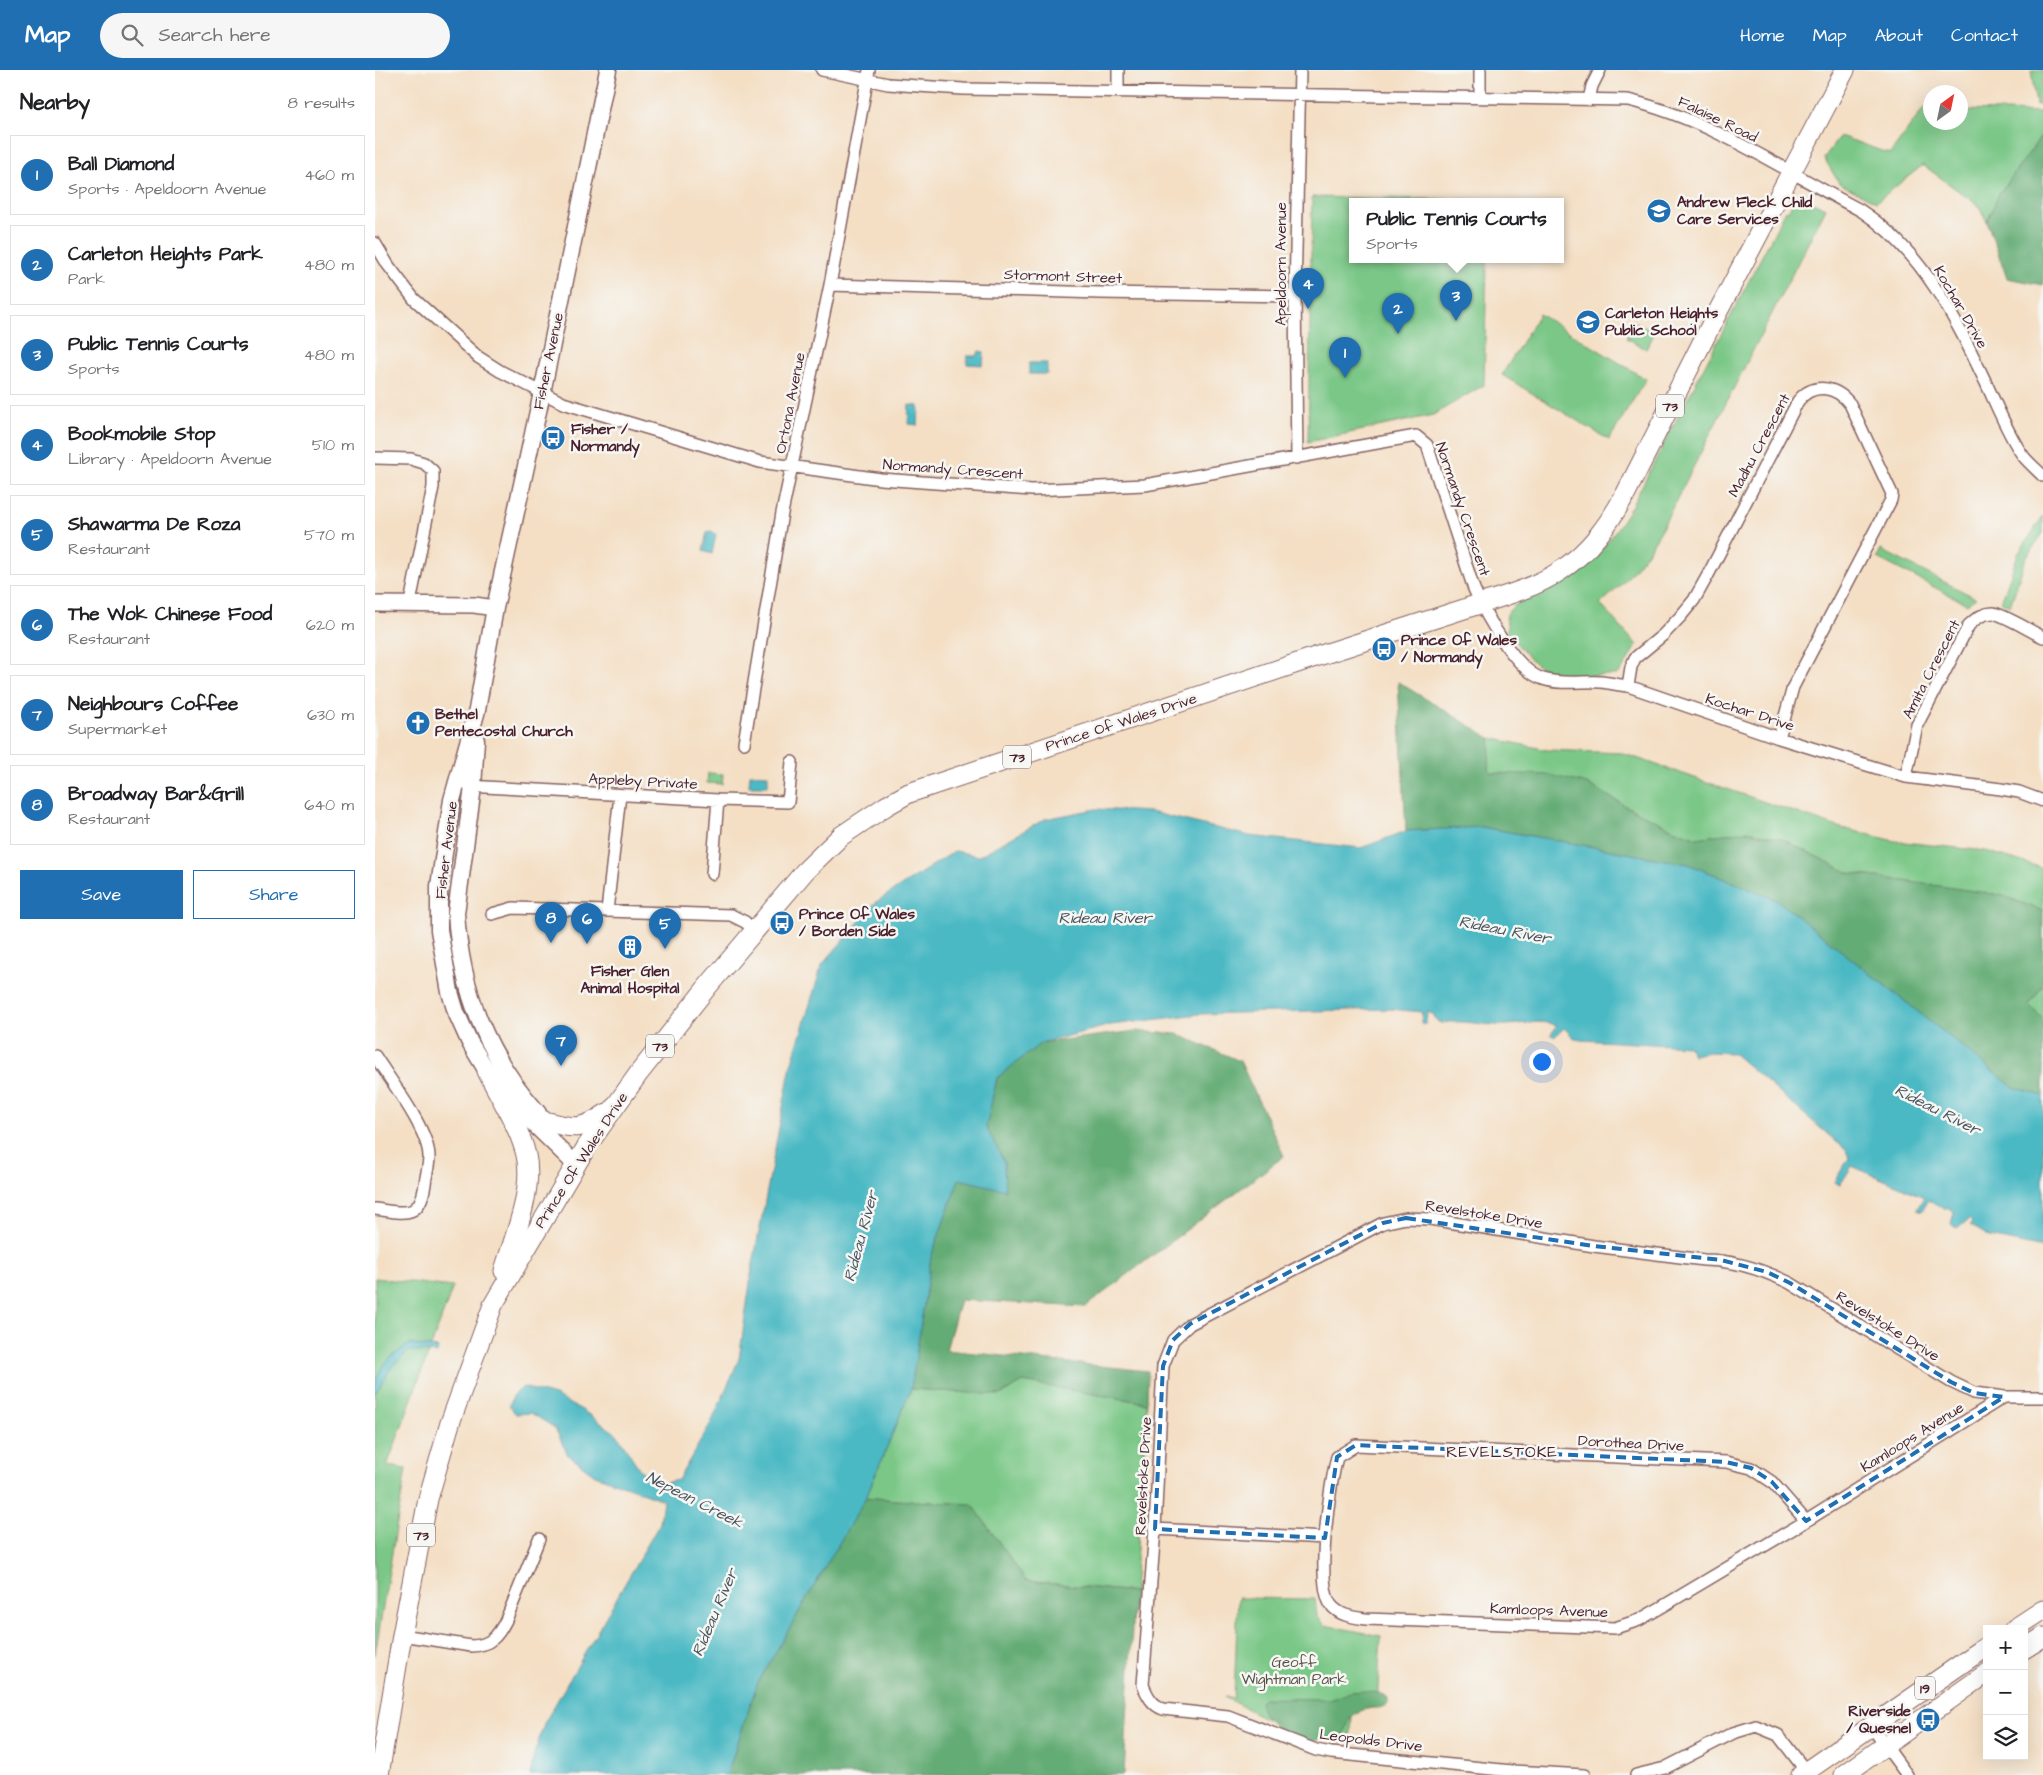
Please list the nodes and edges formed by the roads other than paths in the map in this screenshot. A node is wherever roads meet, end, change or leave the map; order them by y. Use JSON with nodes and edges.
{"nodes":[{"id":1,"x":608,"y":70,"type":"edge"},
{"id":2,"x":821,"y":70,"type":"edge"},
{"id":3,"x":1118,"y":70,"type":"edge"},
{"id":4,"x":1300,"y":70,"type":"edge"},
{"id":5,"x":1480,"y":70,"type":"edge"},
{"id":6,"x":1600,"y":70,"type":"edge"},
{"id":7,"x":1845,"y":70,"type":"edge"},
{"id":8,"x":868,"y":74,"type":"edge"},
{"id":9,"x":1118,"y":91,"type":"junction"},
{"id":10,"x":1299,"y":95,"type":"junction"},
{"id":11,"x":1480,"y":97,"type":"junction"},
{"id":12,"x":1589,"y":100,"type":"junction"},
{"id":13,"x":1790,"y":172,"type":"junction"},
{"id":14,"x":375,"y":243,"type":"edge"},
{"id":15,"x":829,"y":285,"type":"junction"},
{"id":16,"x":1295,"y":296,"type":"junction"},
{"id":17,"x":542,"y":393,"type":"junction"},
{"id":18,"x":375,"y":458,"type":"edge"},
{"id":19,"x":1297,"y":458,"type":"junction"},
{"id":20,"x":793,"y":466,"type":"junction"},
{"id":21,"x":2043,"y":476,"type":"edge"},
{"id":22,"x":410,"y":603,"type":"junction"},
{"id":23,"x":375,"y":604,"type":"edge"},
{"id":24,"x":1481,"y":604,"type":"junction"},
{"id":25,"x":495,"y":608,"type":"junction"},
{"id":26,"x":2043,"y":637,"type":"edge"},
{"id":27,"x":1628,"y":686,"type":"junction"},
{"id":28,"x":477,"y":710,"type":"junction"},
{"id":29,"x":1779,"y":738,"type":"junction"},
{"id":30,"x":744,"y":743,"type":"dead end"},
{"id":31,"x":792,"y":762,"type":"dead end"},
{"id":32,"x":1905,"y":777,"type":"junction"},
{"id":33,"x":456,"y":785,"type":"junction"},
{"id":34,"x":473,"y":787,"type":"junction"},
{"id":35,"x":620,"y":795,"type":"junction"},
{"id":36,"x":718,"y":800,"type":"junction"},
{"id":37,"x":2043,"y":801,"type":"edge"},
{"id":38,"x":712,"y":874,"type":"dead end"},
{"id":39,"x":607,"y":911,"type":"junction"},
{"id":40,"x":492,"y":914,"type":"dead end"},
{"id":41,"x":755,"y":931,"type":"junction"},
{"id":42,"x":467,"y":988,"type":"junction"},
{"id":43,"x":451,"y":992,"type":"junction"},
{"id":44,"x":375,"y":1056,"type":"edge"},
{"id":45,"x":487,"y":1071,"type":"junction"},
{"id":46,"x":614,"y":1108,"type":"junction"},
{"id":47,"x":545,"y":1121,"type":"junction"},
{"id":48,"x":579,"y":1159,"type":"junction"},
{"id":49,"x":375,"y":1209,"type":"edge"},
{"id":50,"x":493,"y":1305,"type":"junction"},
{"id":51,"x":2004,"y":1397,"type":"junction"},
{"id":52,"x":2043,"y":1397,"type":"edge"},
{"id":53,"x":1806,"y":1521,"type":"junction"},
{"id":54,"x":1155,"y":1529,"type":"junction"},
{"id":55,"x":539,"y":1538,"type":"dead end"},
{"id":56,"x":1325,"y":1538,"type":"junction"},
{"id":57,"x":2043,"y":1610,"type":"edge"},
{"id":58,"x":2020,"y":1625,"type":"edge"},
{"id":59,"x":402,"y":1635,"type":"junction"},
{"id":60,"x":2043,"y":1637,"type":"edge"},
{"id":61,"x":2028,"y":1646,"type":"edge"},
{"id":62,"x":1983,"y":1649,"type":"edge"},
{"id":63,"x":1983,"y":1676,"type":"edge"},
{"id":64,"x":1143,"y":1684,"type":"joint"},
{"id":65,"x":1871,"y":1726,"type":"junction"},
{"id":66,"x":1885,"y":1745,"type":"junction"},
{"id":67,"x":1806,"y":1774,"type":"edge"},
{"id":68,"x":379,"y":1775,"type":"edge"},
{"id":69,"x":1584,"y":1775,"type":"edge"},
{"id":70,"x":1635,"y":1775,"type":"edge"},
{"id":71,"x":1844,"y":1775,"type":"edge"},
{"id":72,"x":1907,"y":1775,"type":"edge"}],
"edges":[{"from":1,"to":17,"type":"main road","name":"Fisher Avenue"},
{"from":2,"to":8,"type":"street","name":"Falaise Road"},
{"from":3,"to":9,"type":"street"},
{"from":4,"to":10,"type":"street","name":"Apeldoorn Avenue"},
{"from":5,"to":11,"type":"street"},
{"from":6,"to":12,"type":"street"},
{"from":7,"to":13,"type":"main road","name":"Prince Of Wales Drive","number":"73"},
{"from":8,"to":9,"type":"street","name":"Falaise Road"},
{"from":8,"to":15,"type":"street","name":"Ortona Avenue"},
{"from":9,"to":10,"type":"street","name":"Falaise Road"},
{"from":10,"to":11,"type":"street","name":"Falaise Road"},
{"from":10,"to":16,"type":"street","name":"Apeldoorn Avenue"},
{"from":11,"to":12,"type":"street","name":"Falaise Road"},
{"from":12,"to":13,"type":"street","name":"Falaise Road"},
{"from":13,"to":21,"type":"street","name":"Kochar Drive"},
{"from":13,"to":24,"type":"main road","name":"Prince Of Wales Drive","number":"73"},
{"from":14,"to":17,"type":"street","name":"Normandy Crescent"},
{"from":15,"to":16,"type":"street","name":"Stormont Street"},
{"from":15,"to":20,"type":"street","name":"Ortona Avenue"},
{"from":16,"to":19,"type":"street","name":"Apeldoorn Avenue"},
{"from":17,"to":20,"type":"street","name":"Normandy Crescent"},
{"from":17,"to":25,"type":"main road","name":"Fisher Avenue"},
{"from":18,"to":22,"type":"street"},
{"from":19,"to":20,"type":"street","name":"Normandy Crescent"},
{"from":19,"to":24,"type":"street","name":"Normandy Crescent"},
{"from":20,"to":30,"type":"street","name":"Ortona Avenue"},
{"from":22,"to":23,"type":"street"},
{"from":22,"to":25,"type":"street"},
{"from":24,"to":27,"type":"street","name":"Kochar Drive"},
{"from":24,"to":41,"type":"main road","name":"Prince Of Wales Drive","number":"73"},
{"from":25,"to":28,"type":"main road","name":"Fisher Avenue"},
{"from":26,"to":32,"type":"street","name":"Amita Crescent"},
{"from":27,"to":29,"type":"street","name":"Kochar Drive"},
{"from":27,"to":29,"type":"street","name":"Madhu Crescent"},
{"from":28,"to":33,"type":"main road","name":"Fisher Avenue"},
{"from":28,"to":34,"type":"main road","name":"Fisher Avenue"},
{"from":29,"to":32,"type":"street","name":"Kochar Drive"},
{"from":31,"to":36,"type":"street","name":"Appleby Private"},
{"from":32,"to":37,"type":"street","name":"Kochar Drive"},
{"from":33,"to":34,"type":"street","name":"Appleby Private"},
{"from":33,"to":43,"type":"main road","name":"Fisher Avenue"},
{"from":34,"to":35,"type":"street","name":"Appleby Private"},
{"from":34,"to":42,"type":"main road","name":"Fisher Avenue"},
{"from":35,"to":36,"type":"street","name":"Appleby Private"},
{"from":35,"to":39,"type":"street"},
{"from":36,"to":38,"type":"street"},
{"from":39,"to":40,"type":"street"},
{"from":39,"to":41,"type":"street"},
{"from":41,"to":46,"type":"main road","name":"Prince Of Wales Drive","number":"73"},
{"from":42,"to":43,"type":"main road"},
{"from":42,"to":47,"type":"main road","name":"Fisher Avenue"},
{"from":43,"to":45,"type":"main road","name":"Fisher Avenue"},
{"from":44,"to":49,"type":"street"},
{"from":45,"to":48,"type":"main road","name":"Fisher Avenue"},
{"from":45,"to":50,"type":"main road"},
{"from":46,"to":47,"type":"main road"},
{"from":46,"to":48,"type":"main road","name":"Prince Of Wales Drive","number":"73"},
{"from":47,"to":48,"type":"main road","name":"Fisher Avenue"},
{"from":48,"to":50,"type":"main road","name":"Prince Of Wales Drive","number":"73"},
{"from":50,"to":59,"type":"main road","name":"Prince Of Wales Drive","number":"73"},
{"from":51,"to":52,"type":"street","name":"Revelstoke Drive"},
{"from":51,"to":53,"type":"street","name":"Kamloops Avenue"},
{"from":51,"to":54,"type":"street","name":"Revelstoke Drive"},
{"from":53,"to":56,"type":"street","name":"Kamloops Avenue"},
{"from":53,"to":56,"type":"street","name":"Dorothea Drive"},
{"from":54,"to":56,"type":"street"},
{"from":54,"to":64,"type":"street","name":"Revelstoke Drive"},
{"from":55,"to":59,"type":"street"},
{"from":57,"to":58,"type":"main road"},
{"from":59,"to":68,"type":"main road","name":"Prince Of Wales Drive","number":"73"},
{"from":60,"to":61,"type":"main road"},
{"from":62,"to":65,"type":"main road","number":"19"},
{"from":63,"to":66,"type":"main road","number":"19"},
{"from":64,"to":69,"type":"street","name":"Leopolds Drive"},
{"from":65,"to":66,"type":"street"},
{"from":65,"to":67,"type":"main road","number":"19"},
{"from":66,"to":71,"type":"main road","number":"19"},
{"from":66,"to":72,"type":"street"},
{"from":67,"to":70,"type":"street"}]}
